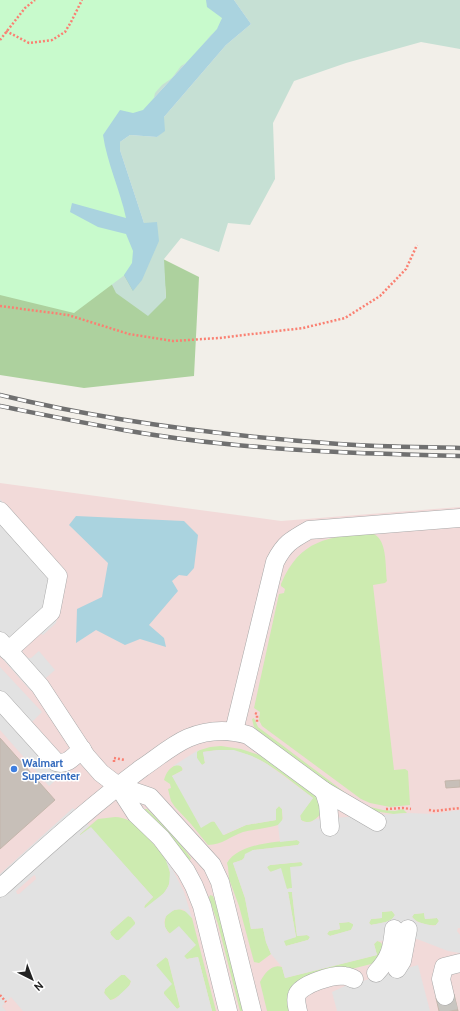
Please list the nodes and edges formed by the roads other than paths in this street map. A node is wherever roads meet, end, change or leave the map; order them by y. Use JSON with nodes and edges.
{"nodes":[{"id":1,"x":0,"y":511,"type":"edge"},
{"id":2,"x":460,"y":518,"type":"edge"},
{"id":3,"x":4,"y":646,"type":"edge"},
{"id":4,"x":0,"y":700,"type":"edge"},
{"id":5,"x":234,"y":731,"type":"junction"},
{"id":6,"x":82,"y":749,"type":"junction"},
{"id":7,"x":118,"y":786,"type":"junction"},
{"id":8,"x":324,"y":791,"type":"junction"},
{"id":9,"x":377,"y":822,"type":"dead end"},
{"id":10,"x":330,"y":827,"type":"dead end"},
{"id":11,"x":0,"y":888,"type":"edge"},
{"id":12,"x":460,"y":963,"type":"edge"},
{"id":13,"x":397,"y":969,"type":"dead end"},
{"id":14,"x":376,"y":973,"type":"dead end"},
{"id":15,"x":354,"y":979,"type":"dead end"},
{"id":16,"x":445,"y":996,"type":"tunnel mouth"},
{"id":17,"x":228,"y":1011,"type":"edge"},
{"id":18,"x":252,"y":1011,"type":"edge"},
{"id":19,"x":298,"y":1011,"type":"edge"}],
"edges":[{"from":1,"to":3,"type":"lane"},
{"from":2,"to":5,"type":"lane"},
{"from":3,"to":6,"type":"lane"},
{"from":4,"to":6,"type":"lane"},
{"from":5,"to":7,"type":"lane"},
{"from":5,"to":8,"type":"lane"},
{"from":6,"to":7,"type":"lane"},
{"from":7,"to":11,"type":"lane"},
{"from":7,"to":17,"type":"lane"},
{"from":7,"to":18,"type":"lane"},
{"from":8,"to":9,"type":"lane"},
{"from":8,"to":10,"type":"lane"},
{"from":12,"to":16,"type":"lane"},
{"from":13,"to":14,"type":"lane"},
{"from":15,"to":19,"type":"lane"}]}
